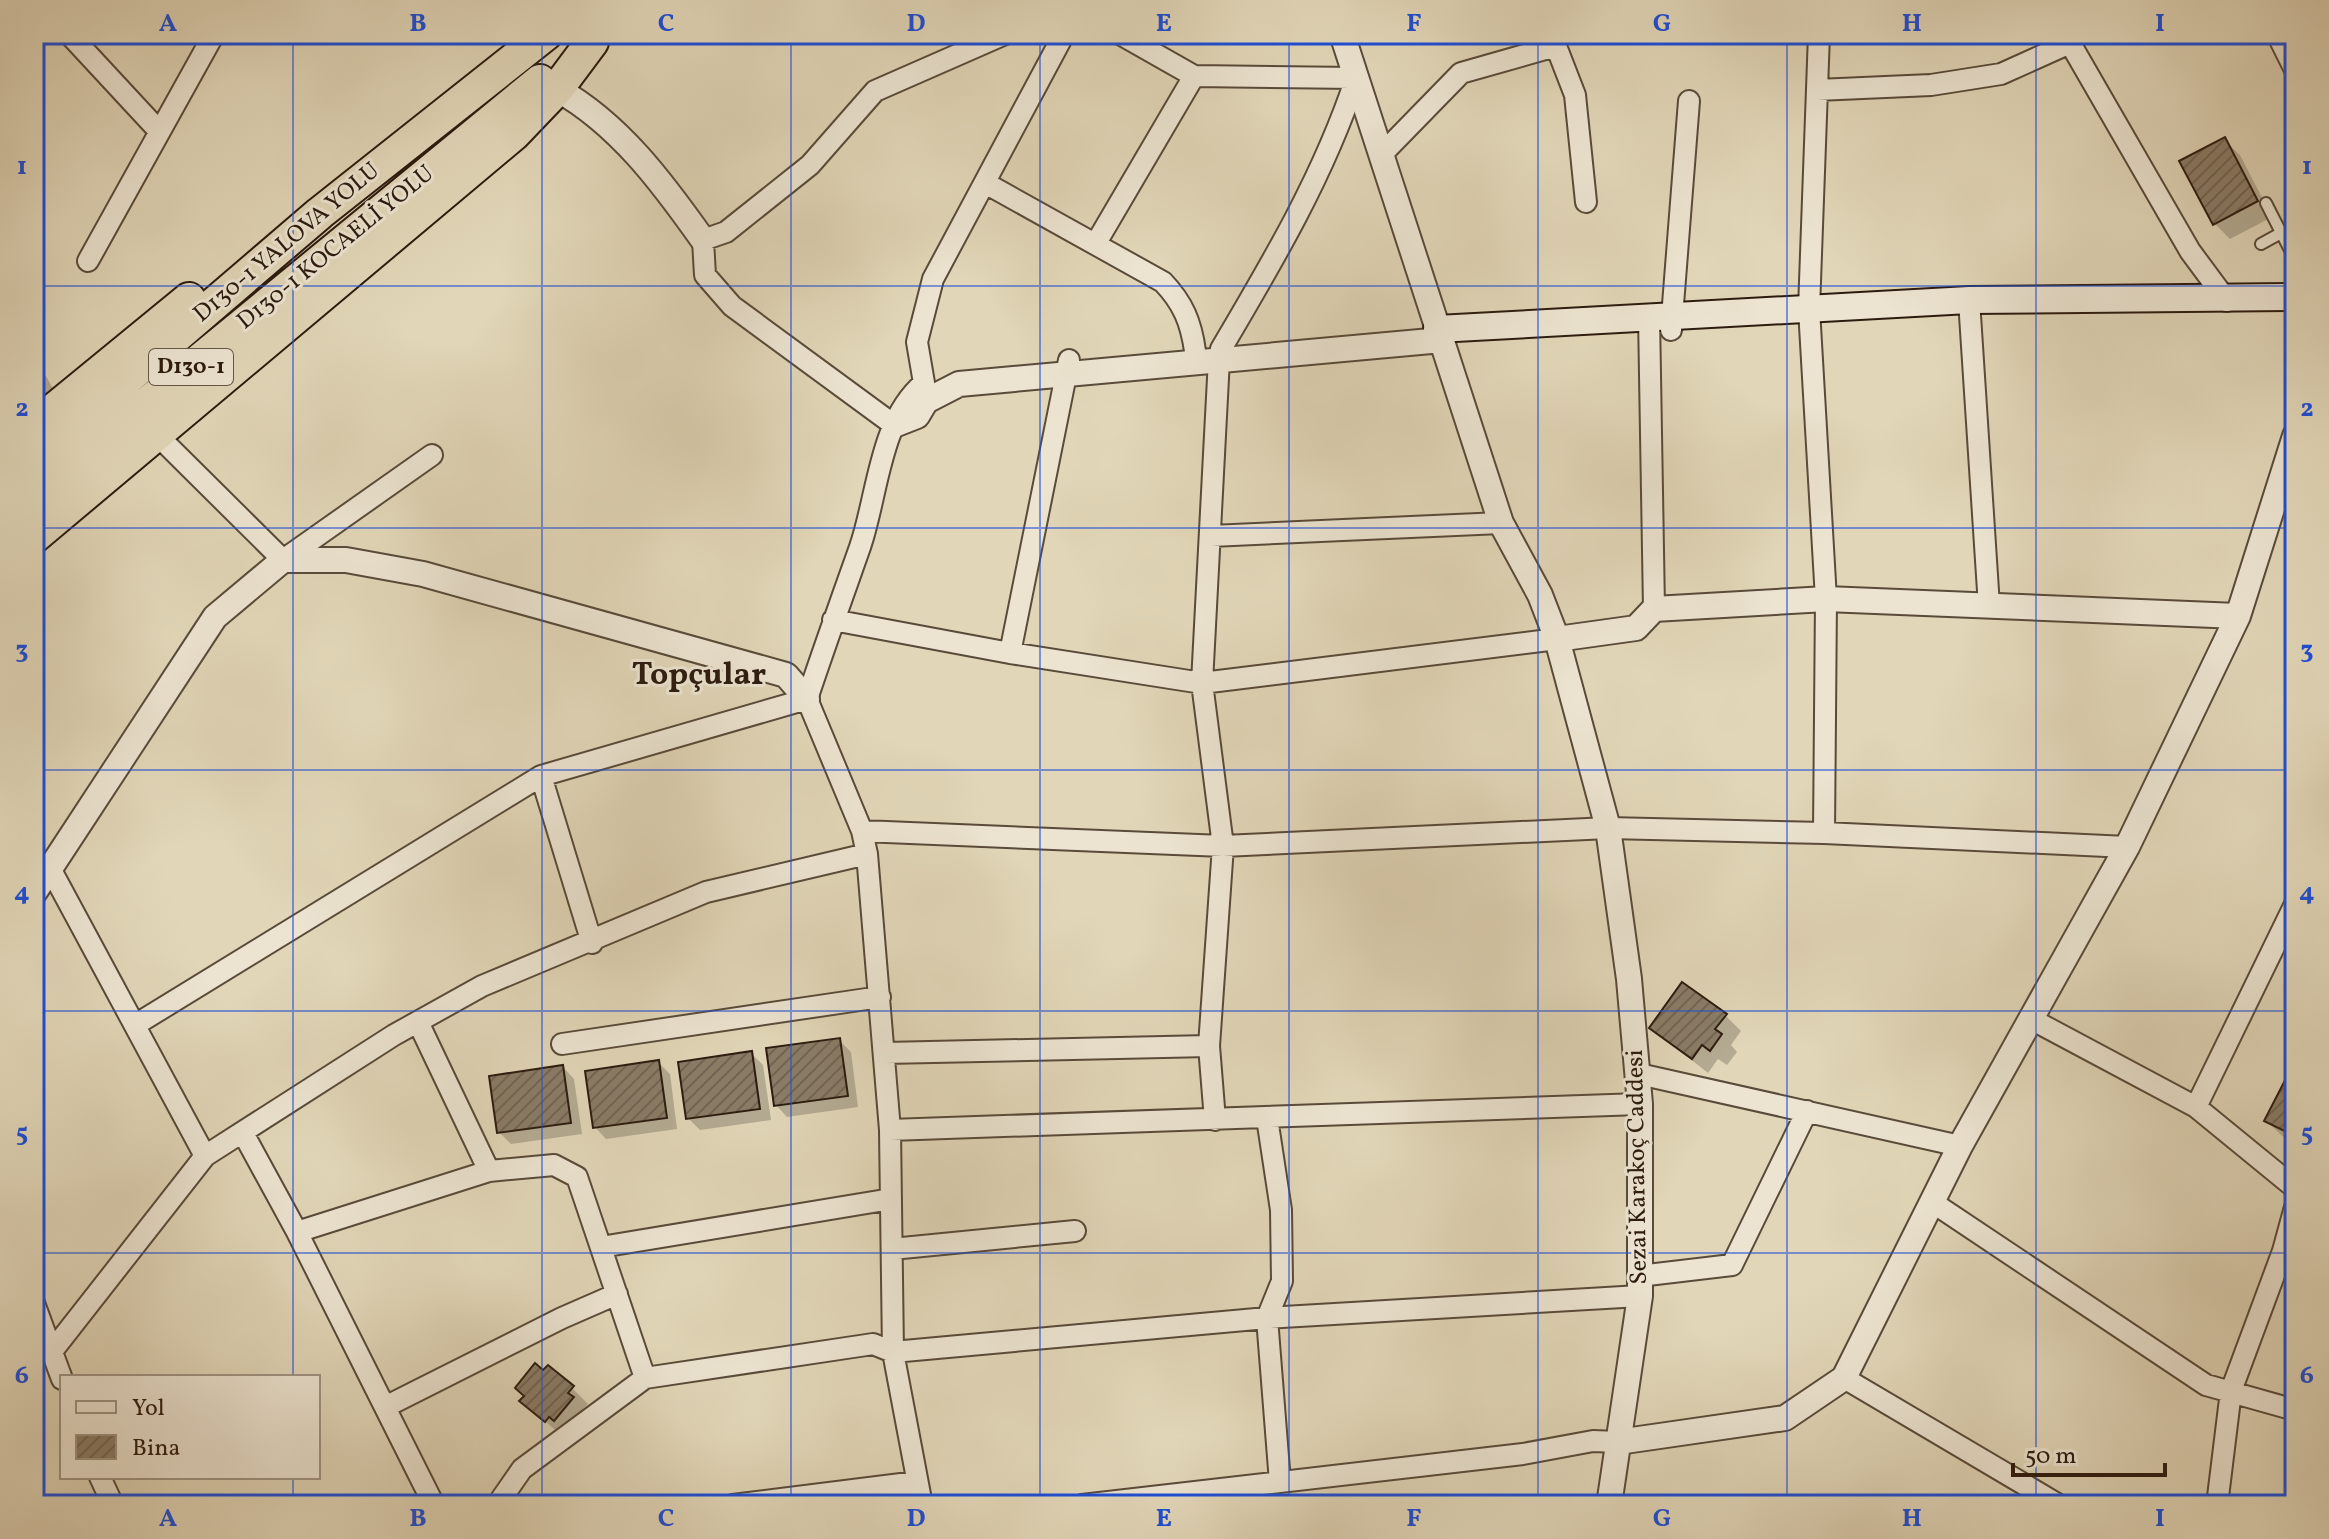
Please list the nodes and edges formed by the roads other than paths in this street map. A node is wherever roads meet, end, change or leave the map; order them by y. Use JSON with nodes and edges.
{"nodes":[{"id":1,"x":69,"y":34,"type":"edge"},
{"id":2,"x":214,"y":34,"type":"edge"},
{"id":3,"x":546,"y":34,"type":"edge"},
{"id":4,"x":1005,"y":34,"type":"edge"},
{"id":5,"x":1064,"y":34,"type":"edge"},
{"id":6,"x":1120,"y":34,"type":"edge"},
{"id":7,"x":1342,"y":34,"type":"edge"},
{"id":8,"x":1819,"y":34,"type":"edge"},
{"id":9,"x":2277,"y":34,"type":"edge"},
{"id":10,"x":598,"y":38,"type":"edge"},
{"id":11,"x":2074,"y":38,"type":"edge"},
{"id":12,"x":2295,"y":70,"type":"edge"},
{"id":13,"x":1194,"y":76,"type":"junction"},
{"id":14,"x":1356,"y":78,"type":"junction"},
{"id":15,"x":557,"y":89,"type":"junction"},
{"id":16,"x":1817,"y":90,"type":"junction"},
{"id":17,"x":1689,"y":101,"type":"dead end"},
{"id":18,"x":159,"y":131,"type":"junction"},
{"id":19,"x":408,"y":141,"type":"junction"},
{"id":20,"x":1382,"y":154,"type":"junction"},
{"id":21,"x":987,"y":184,"type":"junction"},
{"id":22,"x":1586,"y":202,"type":"dead end"},
{"id":23,"x":2266,"y":203,"type":"dead end"},
{"id":24,"x":2281,"y":233,"type":"junction"},
{"id":25,"x":703,"y":240,"type":"junction"},
{"id":26,"x":1096,"y":243,"type":"junction"},
{"id":27,"x":2261,"y":244,"type":"dead end"},
{"id":28,"x":2295,"y":260,"type":"edge"},
{"id":29,"x":88,"y":261,"type":"dead end"},
{"id":30,"x":2295,"y":297,"type":"edge"},
{"id":31,"x":2227,"y":301,"type":"junction"},
{"id":32,"x":1969,"y":308,"type":"junction"},
{"id":33,"x":2295,"y":311,"type":"edge"},
{"id":34,"x":1810,"y":316,"type":"junction"},
{"id":35,"x":1660,"y":323,"type":"junction"},
{"id":36,"x":1439,"y":334,"type":"junction"},
{"id":37,"x":1195,"y":351,"type":"junction"},
{"id":38,"x":1220,"y":354,"type":"junction"},
{"id":39,"x":1068,"y":367,"type":"junction"},
{"id":40,"x":924,"y":383,"type":"junction"},
{"id":41,"x":894,"y":425,"type":"junction"},
{"id":42,"x":34,"y":426,"type":"edge"},
{"id":43,"x":156,"y":434,"type":"junction"},
{"id":44,"x":2295,"y":436,"type":"edge"},
{"id":45,"x":432,"y":455,"type":"dead end"},
{"id":46,"x":34,"y":458,"type":"edge"},
{"id":47,"x":2291,"y":460,"type":"edge"},
{"id":48,"x":34,"y":496,"type":"edge"},
{"id":49,"x":1501,"y":523,"type":"junction"},
{"id":50,"x":1211,"y":536,"type":"junction"},
{"id":51,"x":34,"y":537,"type":"edge"},
{"id":52,"x":283,"y":560,"type":"junction"},
{"id":53,"x":1826,"y":599,"type":"junction"},
{"id":54,"x":1989,"y":606,"type":"junction"},
{"id":55,"x":1654,"y":609,"type":"junction"},
{"id":56,"x":2238,"y":616,"type":"junction"},
{"id":57,"x":833,"y":620,"type":"junction"},
{"id":58,"x":1557,"y":639,"type":"junction"},
{"id":59,"x":1010,"y":653,"type":"junction"},
{"id":60,"x":1202,"y":683,"type":"junction"},
{"id":61,"x":807,"y":699,"type":"junction"},
{"id":62,"x":541,"y":776,"type":"junction"},
{"id":63,"x":1608,"y":828,"type":"junction"},
{"id":64,"x":862,"y":831,"type":"junction"},
{"id":65,"x":1824,"y":833,"type":"junction"},
{"id":66,"x":1223,"y":846,"type":"junction"},
{"id":67,"x":2127,"y":847,"type":"junction"},
{"id":68,"x":867,"y":854,"type":"junction"},
{"id":69,"x":51,"y":870,"type":"junction"},
{"id":70,"x":34,"y":893,"type":"edge"},
{"id":71,"x":2295,"y":904,"type":"edge"},
{"id":72,"x":592,"y":943,"type":"junction"},
{"id":73,"x":880,"y":997,"type":"junction"},
{"id":74,"x":2031,"y":1019,"type":"junction"},
{"id":75,"x":418,"y":1022,"type":"junction"},
{"id":76,"x":135,"y":1025,"type":"junction"},
{"id":77,"x":562,"y":1044,"type":"dead end"},
{"id":78,"x":1209,"y":1046,"type":"junction"},
{"id":79,"x":885,"y":1053,"type":"junction"},
{"id":80,"x":1639,"y":1074,"type":"junction"},
{"id":81,"x":1640,"y":1104,"type":"junction"},
{"id":82,"x":2196,"y":1107,"type":"junction"},
{"id":83,"x":1807,"y":1111,"type":"junction"},
{"id":84,"x":1267,"y":1118,"type":"junction"},
{"id":85,"x":1215,"y":1120,"type":"junction"},
{"id":86,"x":890,"y":1130,"type":"junction"},
{"id":87,"x":243,"y":1133,"type":"junction"},
{"id":88,"x":1960,"y":1146,"type":"junction"},
{"id":89,"x":205,"y":1156,"type":"junction"},
{"id":90,"x":489,"y":1171,"type":"junction"},
{"id":91,"x":2295,"y":1188,"type":"edge"},
{"id":92,"x":891,"y":1199,"type":"junction"},
{"id":93,"x":1932,"y":1202,"type":"junction"},
{"id":94,"x":2295,"y":1207,"type":"edge"},
{"id":95,"x":1075,"y":1231,"type":"dead end"},
{"id":96,"x":297,"y":1232,"type":"junction"},
{"id":97,"x":601,"y":1247,"type":"junction"},
{"id":98,"x":892,"y":1249,"type":"junction"},
{"id":99,"x":1640,"y":1286,"type":"junction"},
{"id":100,"x":617,"y":1294,"type":"junction"},
{"id":101,"x":34,"y":1303,"type":"edge"},
{"id":102,"x":1267,"y":1318,"type":"junction"},
{"id":103,"x":53,"y":1350,"type":"junction"},
{"id":104,"x":893,"y":1352,"type":"junction"},
{"id":105,"x":61,"y":1375,"type":"edge"},
{"id":106,"x":645,"y":1378,"type":"junction"},
{"id":107,"x":1844,"y":1378,"type":"junction"},
{"id":108,"x":2231,"y":1391,"type":"junction"},
{"id":109,"x":385,"y":1407,"type":"junction"},
{"id":110,"x":2295,"y":1410,"type":"edge"},
{"id":111,"x":1618,"y":1442,"type":"junction"},
{"id":112,"x":101,"y":1479,"type":"edge"},
{"id":113,"x":917,"y":1482,"type":"junction"},
{"id":114,"x":1280,"y":1482,"type":"junction"},
{"id":115,"x":113,"y":1505,"type":"edge"},
{"id":116,"x":434,"y":1505,"type":"edge"},
{"id":117,"x":497,"y":1505,"type":"edge"},
{"id":118,"x":733,"y":1505,"type":"edge"},
{"id":119,"x":922,"y":1505,"type":"edge"},
{"id":120,"x":1082,"y":1505,"type":"edge"},
{"id":121,"x":1609,"y":1505,"type":"edge"},
{"id":122,"x":2059,"y":1505,"type":"edge"},
{"id":123,"x":2217,"y":1505,"type":"edge"}],
"edges":[{"from":1,"to":18,"type":"street"},
{"from":2,"to":18,"type":"street"},
{"from":3,"to":19,"type":"highway","name":"D130-1 YALOVA YOLU","number":"D130-1"},
{"from":4,"to":25,"type":"street"},
{"from":5,"to":21,"type":"street"},
{"from":6,"to":13,"type":"street"},
{"from":7,"to":14,"type":"street","name":"Sezai Karakoç Caddesi"},
{"from":8,"to":16,"type":"street"},
{"from":9,"to":12,"type":"street"},
{"from":10,"to":15,"type":"highway"},
{"from":10,"to":48,"type":"highway","name":"D130-1 KOCAELİ YOLU","number":"D130-1"},
{"from":11,"to":16,"type":"street"},
{"from":11,"to":31,"type":"street"},
{"from":13,"to":14,"type":"street"},
{"from":13,"to":26,"type":"street"},
{"from":14,"to":20,"type":"street","name":"Sezai Karakoç Caddesi"},
{"from":14,"to":38,"type":"street"},
{"from":15,"to":25,"type":"street"},
{"from":15,"to":43,"type":"highway"},
{"from":16,"to":34,"type":"street"},
{"from":17,"to":35,"type":"street"},
{"from":18,"to":29,"type":"street"},
{"from":19,"to":42,"type":"highway"},
{"from":19,"to":46,"type":"highway","name":"D130-1 YALOVA YOLU","number":"D130-1"},
{"from":20,"to":22,"type":"street"},
{"from":20,"to":36,"type":"street","name":"Sezai Karakoç Caddesi"},
{"from":21,"to":26,"type":"street"},
{"from":21,"to":40,"type":"street"},
{"from":23,"to":24,"type":"lane"},
{"from":24,"to":27,"type":"lane"},
{"from":24,"to":28,"type":"lane"},
{"from":25,"to":41,"type":"street"},
{"from":26,"to":37,"type":"street"},
{"from":30,"to":31,"type":"main road"},
{"from":31,"to":32,"type":"main road"},
{"from":32,"to":33,"type":"main road"},
{"from":32,"to":34,"type":"main road"},
{"from":32,"to":54,"type":"street"},
{"from":34,"to":35,"type":"main road"},
{"from":34,"to":53,"type":"street"},
{"from":35,"to":36,"type":"main road"},
{"from":35,"to":55,"type":"street"},
{"from":36,"to":38,"type":"street"},
{"from":36,"to":49,"type":"street","name":"Sezai Karakoç Caddesi"},
{"from":37,"to":38,"type":"street"},
{"from":37,"to":39,"type":"street"},
{"from":38,"to":39,"type":"street"},
{"from":38,"to":50,"type":"street"},
{"from":39,"to":40,"type":"street"},
{"from":39,"to":41,"type":"street"},
{"from":39,"to":59,"type":"street"},
{"from":40,"to":41,"type":"street"},
{"from":41,"to":57,"type":"street"},
{"from":43,"to":51,"type":"highway"},
{"from":43,"to":52,"type":"street"},
{"from":44,"to":47,"type":"street"},
{"from":45,"to":52,"type":"street"},
{"from":47,"to":56,"type":"street"},
{"from":49,"to":50,"type":"street"},
{"from":49,"to":58,"type":"street","name":"Sezai Karakoç Caddesi"},
{"from":50,"to":60,"type":"street"},
{"from":52,"to":61,"type":"street"},
{"from":52,"to":69,"type":"street"},
{"from":53,"to":54,"type":"street"},
{"from":53,"to":55,"type":"street"},
{"from":53,"to":65,"type":"street"},
{"from":54,"to":56,"type":"street"},
{"from":55,"to":58,"type":"street"},
{"from":56,"to":67,"type":"street"},
{"from":57,"to":59,"type":"street"},
{"from":57,"to":61,"type":"street"},
{"from":58,"to":60,"type":"street"},
{"from":58,"to":63,"type":"street","name":"Sezai Karakoç Caddesi"},
{"from":59,"to":60,"type":"street"},
{"from":60,"to":66,"type":"street"},
{"from":61,"to":62,"type":"street"},
{"from":61,"to":64,"type":"street"},
{"from":62,"to":72,"type":"street"},
{"from":62,"to":76,"type":"street"},
{"from":63,"to":65,"type":"street"},
{"from":63,"to":66,"type":"street"},
{"from":63,"to":80,"type":"street","name":"Sezai Karakoç Caddesi"},
{"from":64,"to":66,"type":"street"},
{"from":64,"to":68,"type":"street"},
{"from":65,"to":67,"type":"street"},
{"from":66,"to":78,"type":"street"},
{"from":67,"to":74,"type":"street"},
{"from":68,"to":72,"type":"street"},
{"from":68,"to":73,"type":"street"},
{"from":69,"to":70,"type":"street"},
{"from":69,"to":76,"type":"street"},
{"from":71,"to":82,"type":"street"},
{"from":72,"to":75,"type":"street"},
{"from":73,"to":77,"type":"street"},
{"from":73,"to":79,"type":"street"},
{"from":74,"to":82,"type":"street"},
{"from":74,"to":88,"type":"street"},
{"from":75,"to":87,"type":"street"},
{"from":75,"to":90,"type":"street"},
{"from":76,"to":89,"type":"street"},
{"from":78,"to":79,"type":"street"},
{"from":78,"to":85,"type":"street"},
{"from":79,"to":86,"type":"street"},
{"from":80,"to":81,"type":"street","name":"Sezai Karakoç Caddesi"},
{"from":80,"to":83,"type":"street"},
{"from":81,"to":84,"type":"street"},
{"from":81,"to":99,"type":"street","name":"Sezai Karakoç Caddesi"},
{"from":82,"to":91,"type":"street"},
{"from":83,"to":88,"type":"street"},
{"from":83,"to":99,"type":"street"},
{"from":84,"to":85,"type":"street"},
{"from":84,"to":102,"type":"street"},
{"from":85,"to":86,"type":"street"},
{"from":86,"to":92,"type":"street"},
{"from":87,"to":89,"type":"street"},
{"from":87,"to":96,"type":"street"},
{"from":88,"to":93,"type":"street"},
{"from":89,"to":103,"type":"street"},
{"from":90,"to":96,"type":"street"},
{"from":90,"to":97,"type":"street"},
{"from":92,"to":97,"type":"street"},
{"from":92,"to":98,"type":"street"},
{"from":93,"to":107,"type":"street"},
{"from":93,"to":108,"type":"street"},
{"from":94,"to":108,"type":"street"},
{"from":95,"to":98,"type":"street"},
{"from":96,"to":109,"type":"street"},
{"from":97,"to":100,"type":"street"},
{"from":98,"to":104,"type":"street"},
{"from":99,"to":102,"type":"street"},
{"from":99,"to":111,"type":"street","name":"Sezai Karakoç Caddesi"},
{"from":100,"to":106,"type":"street"},
{"from":100,"to":109,"type":"street"},
{"from":101,"to":103,"type":"street"},
{"from":102,"to":104,"type":"street"},
{"from":102,"to":114,"type":"street"},
{"from":103,"to":105,"type":"street"},
{"from":104,"to":106,"type":"street"},
{"from":104,"to":113,"type":"street"},
{"from":106,"to":117,"type":"street"},
{"from":107,"to":111,"type":"street"},
{"from":107,"to":122,"type":"street"},
{"from":108,"to":110,"type":"street"},
{"from":108,"to":123,"type":"street"},
{"from":109,"to":116,"type":"street"},
{"from":111,"to":114,"type":"street"},
{"from":111,"to":121,"type":"street","name":"Sezai Karakoç Caddesi"},
{"from":112,"to":115,"type":"street"},
{"from":113,"to":118,"type":"street"},
{"from":113,"to":119,"type":"street"},
{"from":114,"to":120,"type":"street"}]}
